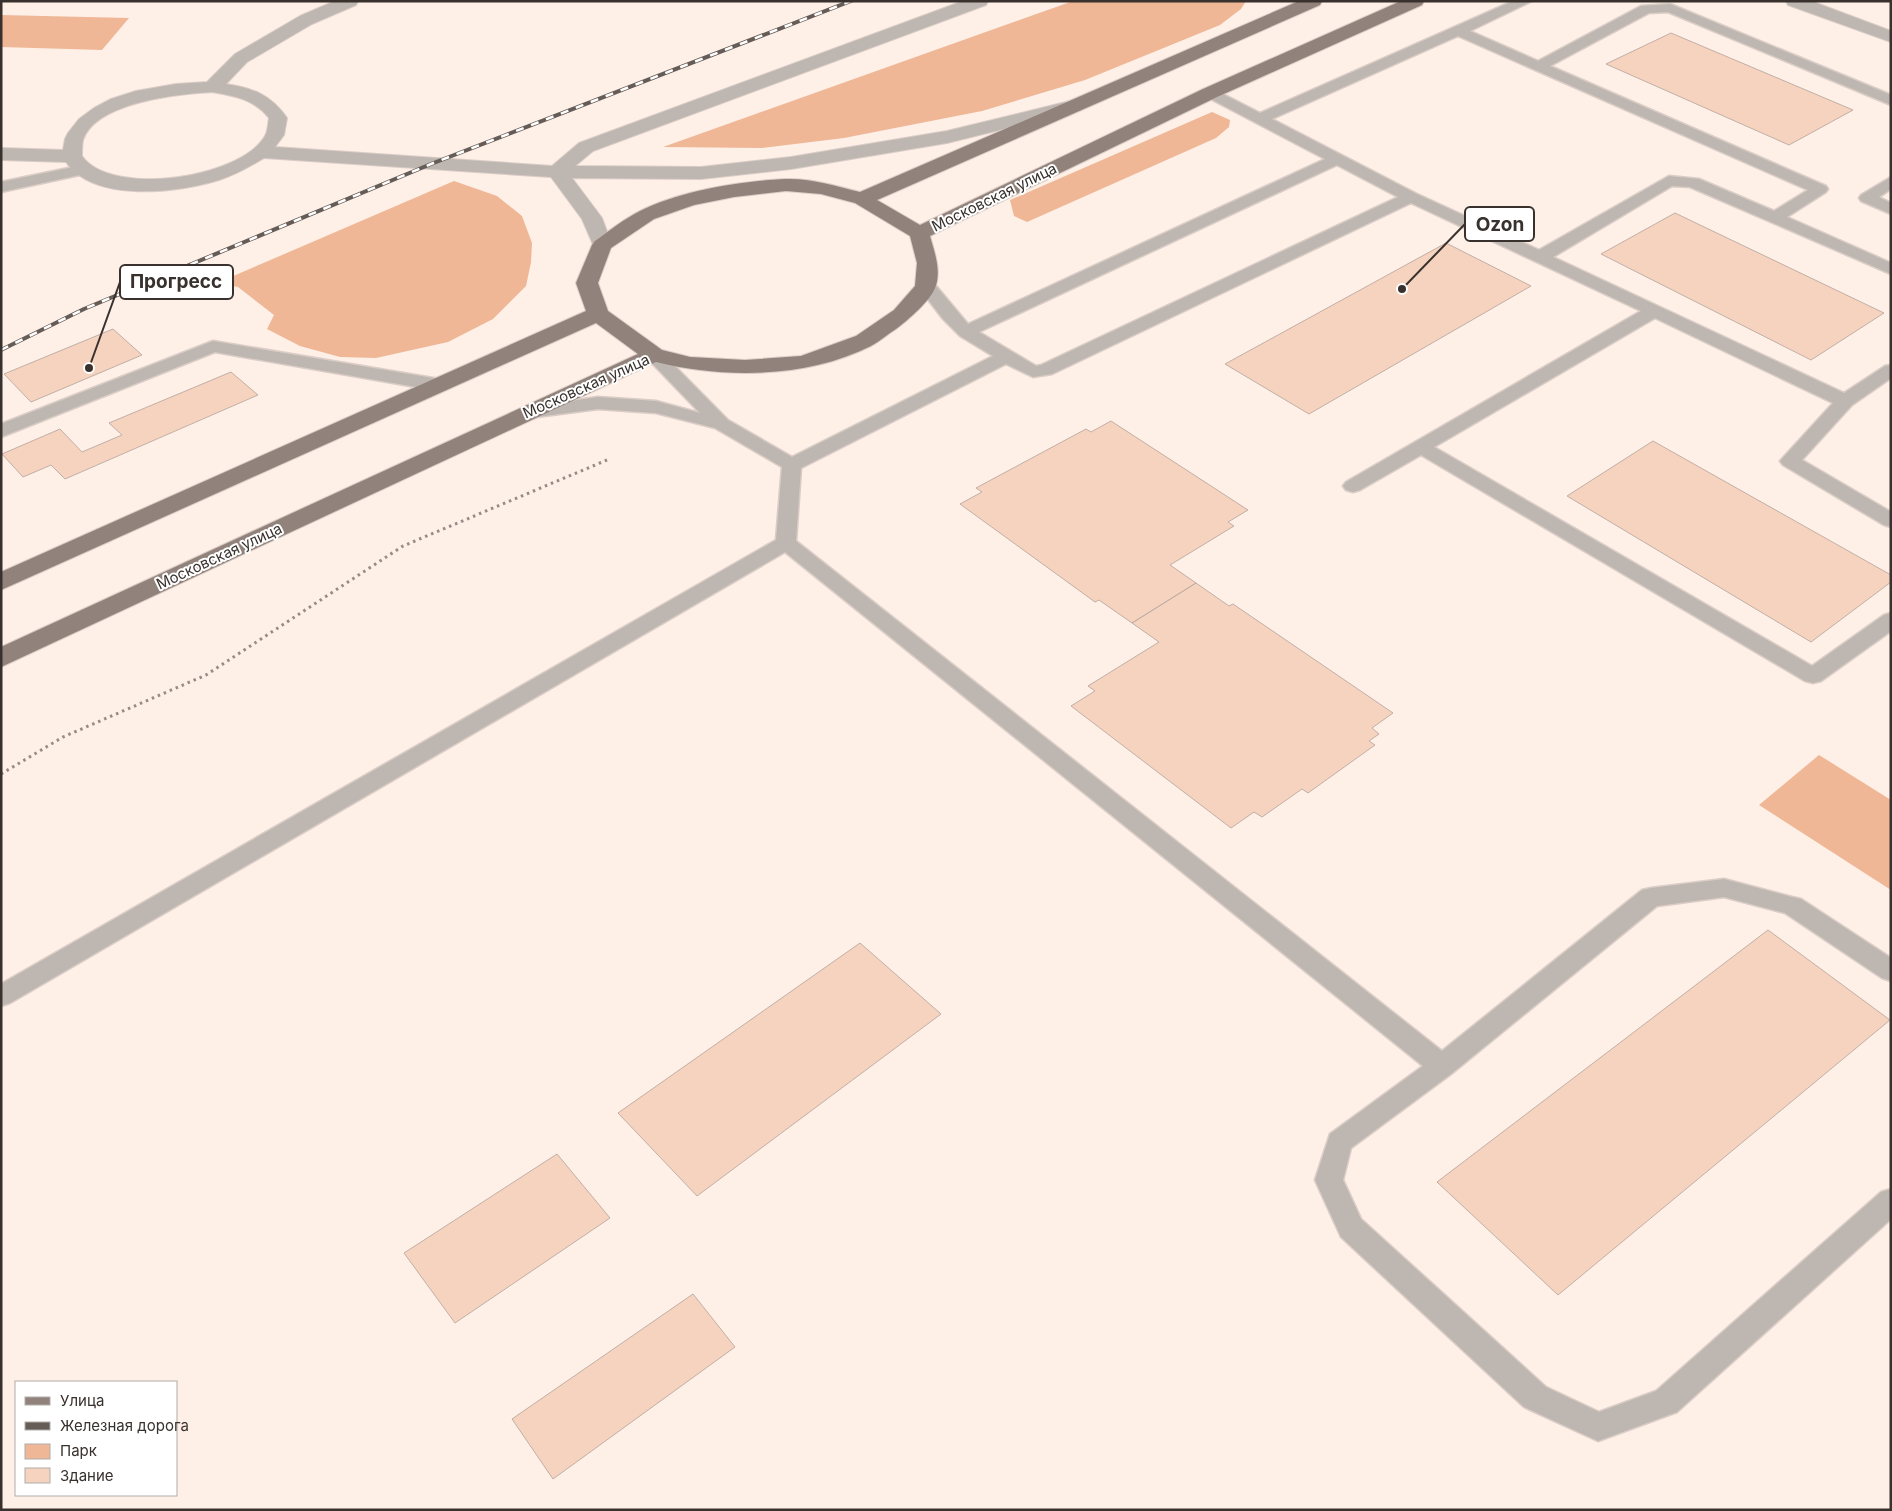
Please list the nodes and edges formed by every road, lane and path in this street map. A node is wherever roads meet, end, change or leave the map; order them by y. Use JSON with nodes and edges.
{"nodes":[{"id":1,"x":350,"y":1,"type":"edge"},
{"id":2,"x":980,"y":1,"type":"edge"},
{"id":3,"x":1314,"y":1,"type":"edge"},
{"id":4,"x":1416,"y":1,"type":"edge"},
{"id":5,"x":1524,"y":1,"type":"edge"},
{"id":6,"x":1794,"y":1,"type":"edge"},
{"id":7,"x":1458,"y":31,"type":"junction"},
{"id":8,"x":1891,"y":37,"type":"edge"},
{"id":9,"x":1540,"y":66,"type":"junction"},
{"id":10,"x":212,"y":87,"type":"junction"},
{"id":11,"x":1210,"y":93,"type":"junction"},
{"id":12,"x":1891,"y":101,"type":"edge"},
{"id":13,"x":1085,"y":103,"type":"junction"},
{"id":14,"x":1260,"y":119,"type":"junction"},
{"id":15,"x":260,"y":152,"type":"junction"},
{"id":16,"x":1,"y":154,"type":"edge"},
{"id":17,"x":1336,"y":159,"type":"junction"},
{"id":18,"x":78,"y":163,"type":"junction"},
{"id":19,"x":557,"y":172,"type":"junction"},
{"id":20,"x":701,"y":173,"type":"junction"},
{"id":21,"x":1891,"y":182,"type":"edge"},
{"id":22,"x":786,"y":185,"type":"junction"},
{"id":23,"x":1,"y":187,"type":"edge"},
{"id":24,"x":1411,"y":198,"type":"junction"},
{"id":25,"x":862,"y":199,"type":"junction"},
{"id":26,"x":1891,"y":208,"type":"edge"},
{"id":27,"x":1775,"y":218,"type":"junction"},
{"id":28,"x":919,"y":233,"type":"junction"},
{"id":29,"x":602,"y":245,"type":"junction"},
{"id":30,"x":1540,"y":256,"type":"junction"},
{"id":31,"x":1891,"y":269,"type":"edge"},
{"id":32,"x":926,"y":285,"type":"junction"},
{"id":33,"x":1654,"y":311,"type":"junction"},
{"id":34,"x":598,"y":314,"type":"junction"},
{"id":35,"x":966,"y":332,"type":"junction"},
{"id":36,"x":654,"y":355,"type":"junction"},
{"id":37,"x":1007,"y":356,"type":"junction"},
{"id":38,"x":1891,"y":370,"type":"edge"},
{"id":39,"x":439,"y":385,"type":"junction"},
{"id":40,"x":1845,"y":401,"type":"junction"},
{"id":41,"x":530,"y":412,"type":"junction"},
{"id":42,"x":722,"y":424,"type":"junction"},
{"id":43,"x":1,"y":431,"type":"edge"},
{"id":44,"x":1421,"y":447,"type":"junction"},
{"id":45,"x":607,"y":460,"type":"dead end"},
{"id":46,"x":792,"y":465,"type":"junction"},
{"id":47,"x":1353,"y":486,"type":"dead end"},
{"id":48,"x":1891,"y":521,"type":"edge"},
{"id":49,"x":786,"y":543,"type":"junction"},
{"id":50,"x":1,"y":582,"type":"edge"},
{"id":51,"x":1891,"y":620,"type":"edge"},
{"id":52,"x":1,"y":658,"type":"edge"},
{"id":53,"x":1,"y":774,"type":"edge"},
{"id":54,"x":1891,"y":971,"type":"edge"},
{"id":55,"x":1,"y":996,"type":"edge"},
{"id":56,"x":1442,"y":1066,"type":"junction"},
{"id":57,"x":1891,"y":1201,"type":"edge"}],
"edges":[{"from":1,"to":10,"type":"street"},
{"from":2,"to":19,"type":"street"},
{"from":3,"to":13,"type":"main road"},
{"from":4,"to":11,"type":"main road","name":"Московская улица"},
{"from":5,"to":7,"type":"lane"},
{"from":6,"to":8,"type":"street"},
{"from":7,"to":9,"type":"lane"},
{"from":7,"to":14,"type":"lane"},
{"from":9,"to":12,"type":"lane"},
{"from":9,"to":27,"type":"lane"},
{"from":10,"to":15,"type":"street"},
{"from":10,"to":18,"type":"street"},
{"from":11,"to":14,"type":"lane"},
{"from":11,"to":28,"type":"main road","name":"Московская улица"},
{"from":13,"to":20,"type":"street"},
{"from":13,"to":25,"type":"main road"},
{"from":14,"to":17,"type":"lane"},
{"from":15,"to":18,"type":"street"},
{"from":15,"to":19,"type":"street"},
{"from":16,"to":18,"type":"street"},
{"from":17,"to":24,"type":"lane"},
{"from":17,"to":35,"type":"lane"},
{"from":18,"to":23,"type":"lane"},
{"from":19,"to":20,"type":"street"},
{"from":19,"to":29,"type":"street"},
{"from":20,"to":22,"type":"street"},
{"from":21,"to":26,"type":"lane"},
{"from":22,"to":25,"type":"main road"},
{"from":22,"to":29,"type":"main road"},
{"from":24,"to":30,"type":"lane"},
{"from":24,"to":37,"type":"lane"},
{"from":25,"to":28,"type":"main road"},
{"from":27,"to":30,"type":"lane"},
{"from":27,"to":31,"type":"lane"},
{"from":28,"to":32,"type":"main road","name":"Московская улица"},
{"from":29,"to":34,"type":"main road"},
{"from":30,"to":33,"type":"lane"},
{"from":32,"to":35,"type":"lane"},
{"from":32,"to":36,"type":"main road","name":"Московская улица"},
{"from":33,"to":40,"type":"lane"},
{"from":33,"to":44,"type":"lane"},
{"from":34,"to":36,"type":"main road"},
{"from":34,"to":39,"type":"main road"},
{"from":35,"to":37,"type":"lane"},
{"from":36,"to":41,"type":"main road","name":"Московская улица"},
{"from":36,"to":42,"type":"lane"},
{"from":37,"to":46,"type":"lane"},
{"from":38,"to":40,"type":"lane"},
{"from":39,"to":43,"type":"lane"},
{"from":39,"to":50,"type":"main road"},
{"from":40,"to":48,"type":"lane"},
{"from":41,"to":42,"type":"lane"},
{"from":41,"to":52,"type":"main road","name":"Московская улица"},
{"from":42,"to":46,"type":"lane"},
{"from":44,"to":47,"type":"lane"},
{"from":44,"to":51,"type":"lane"},
{"from":45,"to":53,"type":"path"},
{"from":46,"to":49,"type":"lane"},
{"from":49,"to":55,"type":"lane"},
{"from":49,"to":56,"type":"lane"},
{"from":54,"to":56,"type":"lane"},
{"from":56,"to":57,"type":"lane"}]}
